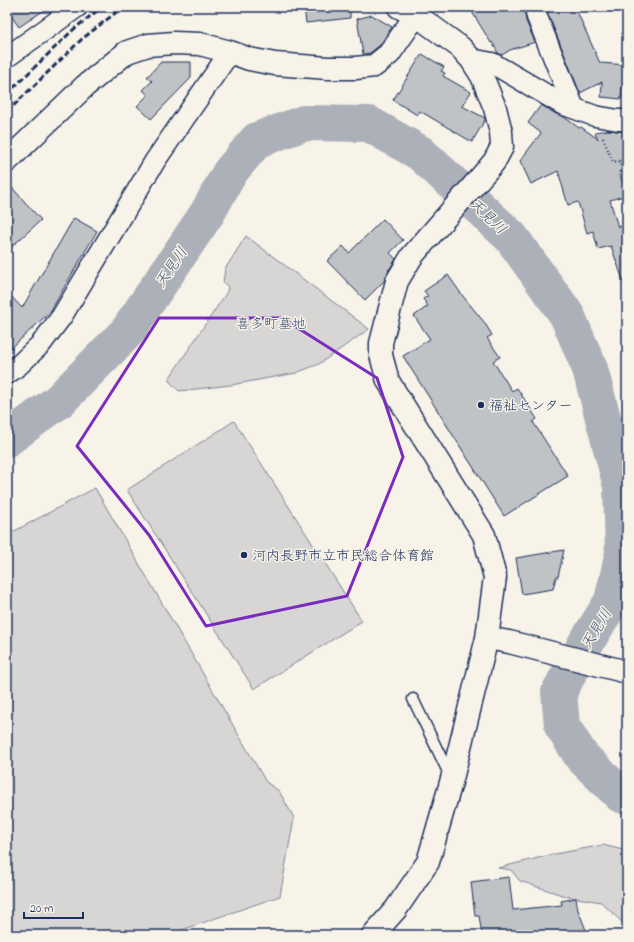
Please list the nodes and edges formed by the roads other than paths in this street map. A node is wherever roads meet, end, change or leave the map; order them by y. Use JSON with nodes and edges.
{"nodes":[{"id":1,"x":77,"y":7,"type":"edge"},
{"id":2,"x":534,"y":7,"type":"edge"},
{"id":3,"x":408,"y":11,"type":"edge"},
{"id":4,"x":230,"y":52,"type":"junction"},
{"id":5,"x":7,"y":56,"type":"edge"},
{"id":6,"x":470,"y":59,"type":"junction"},
{"id":7,"x":574,"y":108,"type":"junction"},
{"id":8,"x":627,"y":120,"type":"edge"},
{"id":9,"x":7,"y":161,"type":"edge"},
{"id":10,"x":7,"y":374,"type":"edge"},
{"id":11,"x":487,"y":638,"type":"junction"},
{"id":12,"x":627,"y":672,"type":"edge"},
{"id":13,"x":413,"y":699,"type":"dead end"},
{"id":14,"x":452,"y":779,"type":"junction"},
{"id":15,"x":373,"y":935,"type":"edge"}],
"edges":[{"from":1,"to":5,"type":"street"},
{"from":2,"to":7,"type":"street"},
{"from":3,"to":4,"type":"street"},
{"from":3,"to":6,"type":"street"},
{"from":4,"to":9,"type":"street"},
{"from":4,"to":10,"type":"street"},
{"from":6,"to":7,"type":"street"},
{"from":6,"to":11,"type":"street"},
{"from":7,"to":8,"type":"street"},
{"from":11,"to":12,"type":"street"},
{"from":11,"to":14,"type":"street"},
{"from":13,"to":14,"type":"lane"},
{"from":14,"to":15,"type":"street"}]}
